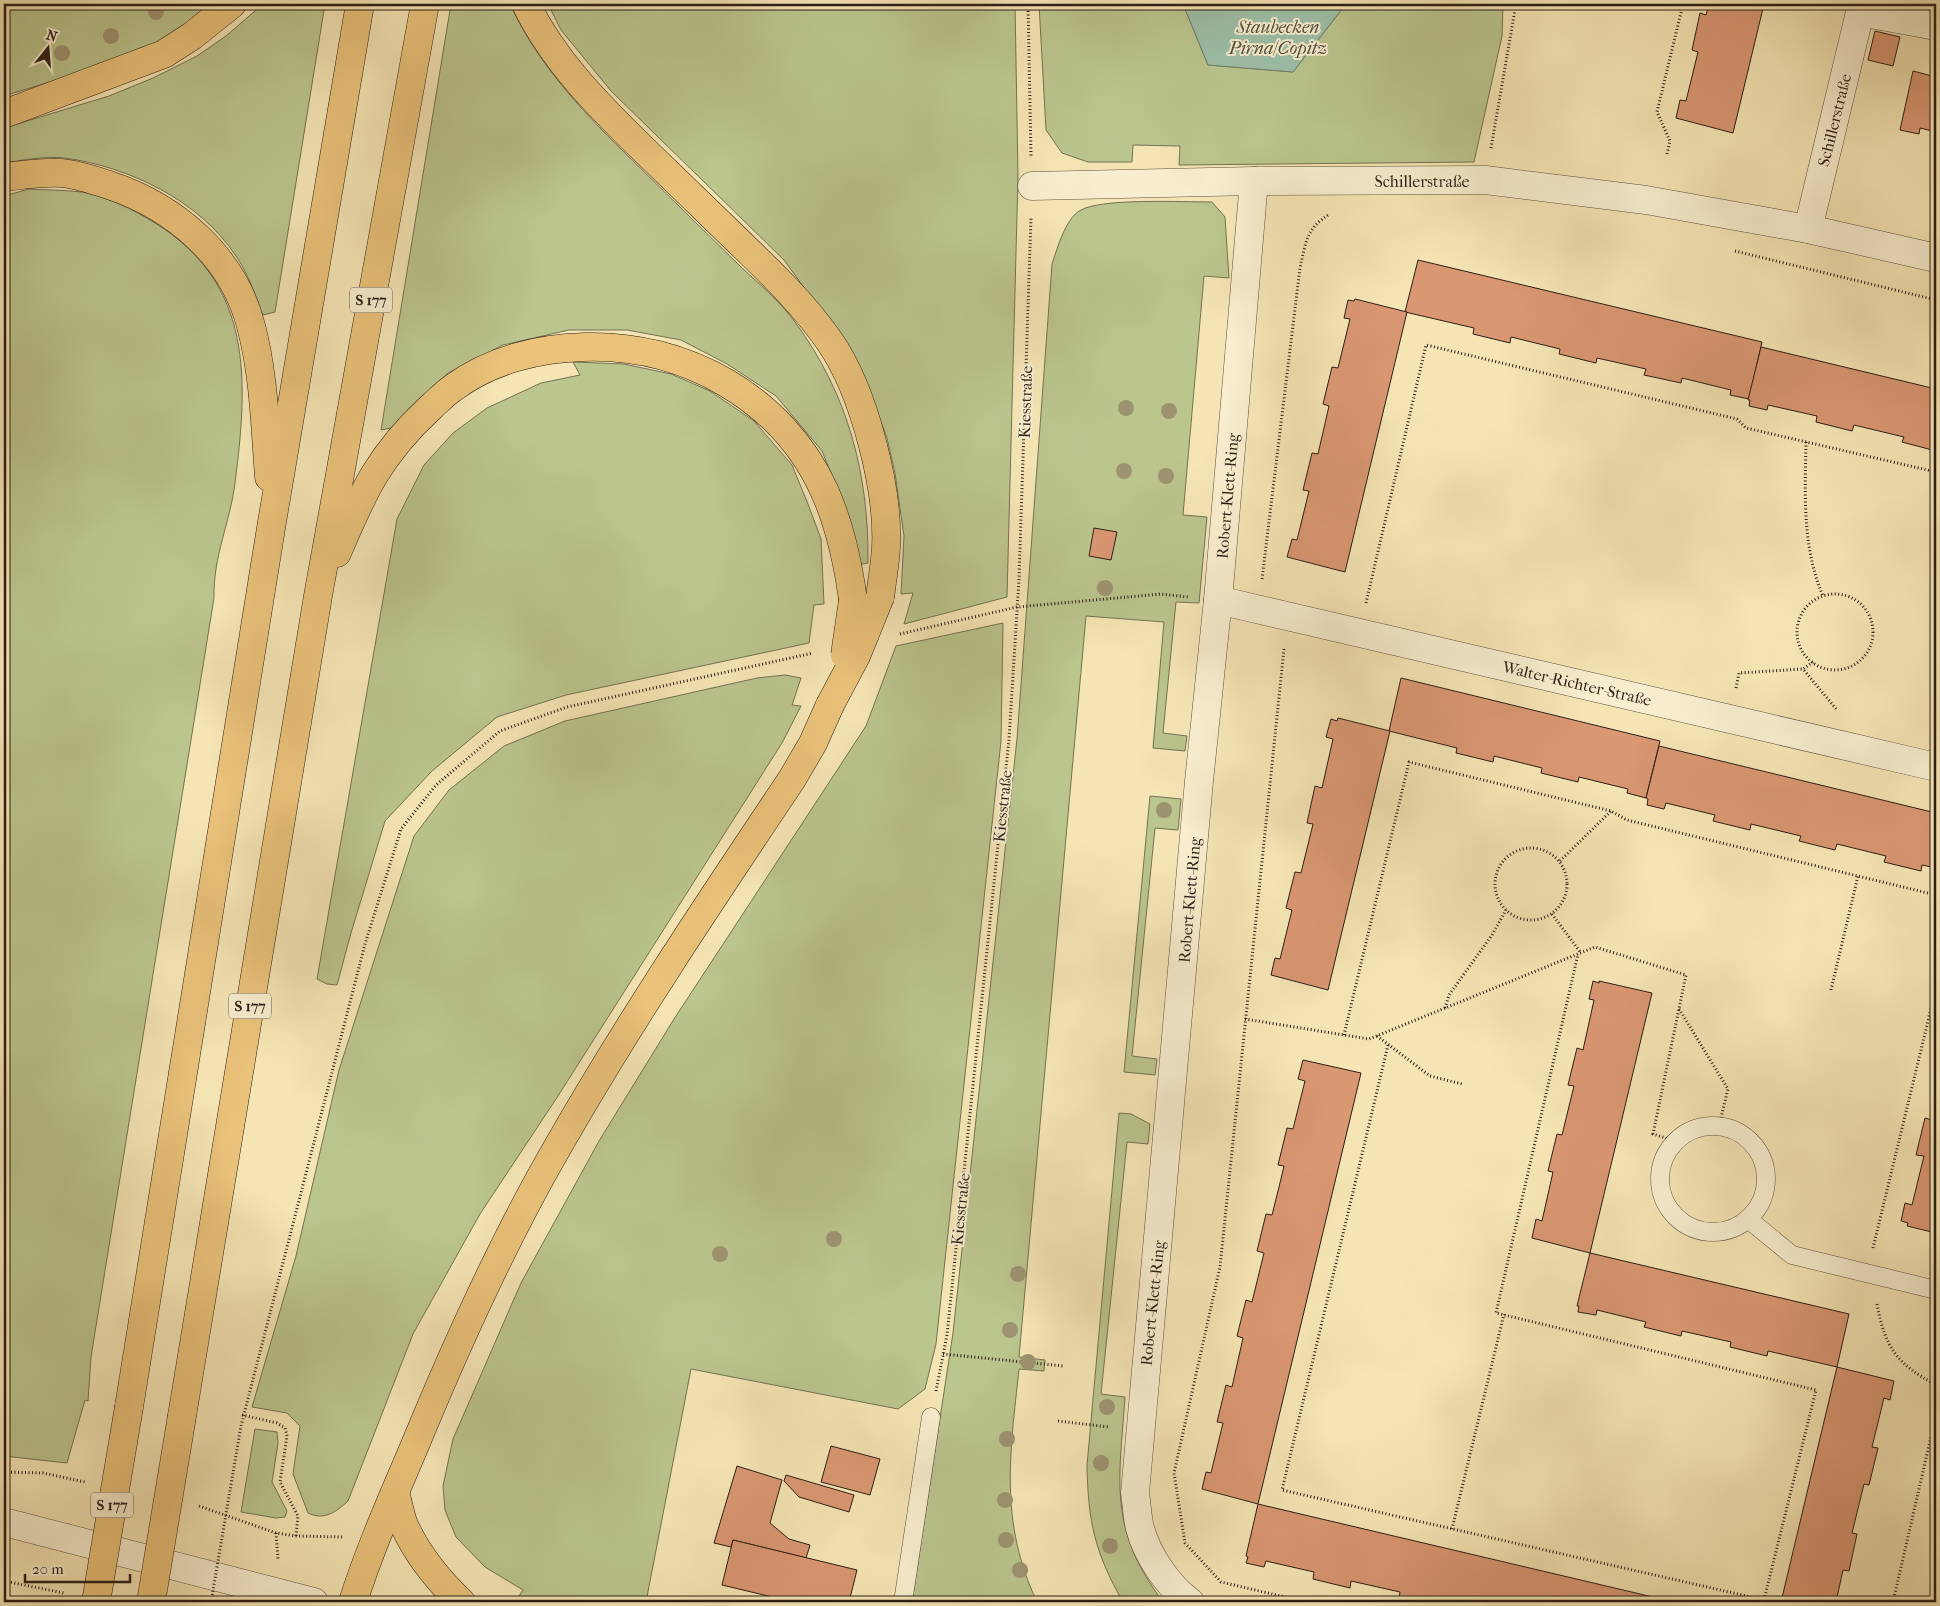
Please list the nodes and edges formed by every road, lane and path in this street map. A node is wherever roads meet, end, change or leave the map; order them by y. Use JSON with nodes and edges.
{"nodes":[{"id":1,"x":232,"y":4,"type":"edge"},
{"id":2,"x":360,"y":4,"type":"edge"},
{"id":3,"x":424,"y":4,"type":"edge"},
{"id":4,"x":526,"y":4,"type":"edge"},
{"id":5,"x":1028,"y":4,"type":"edge"},
{"id":6,"x":1516,"y":4,"type":"edge"},
{"id":7,"x":1683,"y":4,"type":"edge"},
{"id":8,"x":1861,"y":8,"type":"edge"},
{"id":9,"x":1936,"y":26,"type":"edge"},
{"id":10,"x":4,"y":114,"type":"edge"},
{"id":11,"x":1667,"y":154,"type":"dead end"},
{"id":12,"x":4,"y":177,"type":"edge"},
{"id":13,"x":1485,"y":180,"type":"junction"},
{"id":14,"x":1254,"y":181,"type":"junction"},
{"id":15,"x":1032,"y":186,"type":"junction"},
{"id":16,"x":1336,"y":210,"type":"dead end"},
{"id":17,"x":1808,"y":229,"type":"junction"},
{"id":18,"x":1729,"y":250,"type":"dead end"},
{"id":19,"x":1936,"y":258,"type":"edge"},
{"id":20,"x":1936,"y":300,"type":"edge"},
{"id":21,"x":1806,"y":442,"type":"junction"},
{"id":22,"x":1936,"y":472,"type":"edge"},
{"id":23,"x":272,"y":522,"type":"junction"},
{"id":24,"x":318,"y":596,"type":"junction"},
{"id":25,"x":1823,"y":596,"type":"junction"},
{"id":26,"x":1218,"y":600,"type":"junction"},
{"id":27,"x":1017,"y":608,"type":"junction"},
{"id":28,"x":1258,"y":609,"type":"junction"},
{"id":29,"x":1288,"y":616,"type":"junction"},
{"id":30,"x":1359,"y":633,"type":"junction"},
{"id":31,"x":890,"y":636,"type":"dead end"},
{"id":32,"x":814,"y":652,"type":"dead end"},
{"id":33,"x":1813,"y":662,"type":"junction"},
{"id":34,"x":1803,"y":669,"type":"junction"},
{"id":35,"x":830,"y":705,"type":"junction"},
{"id":36,"x":1840,"y":714,"type":"dead end"},
{"id":37,"x":1728,"y":718,"type":"junction"},
{"id":38,"x":1936,"y":767,"type":"edge"},
{"id":39,"x":1611,"y":811,"type":"junction"},
{"id":40,"x":1560,"y":861,"type":"junction"},
{"id":41,"x":1858,"y":876,"type":"junction"},
{"id":42,"x":1936,"y":895,"type":"edge"},
{"id":43,"x":1506,"y":910,"type":"junction"},
{"id":44,"x":1552,"y":914,"type":"junction"},
{"id":45,"x":1579,"y":953,"type":"junction"},
{"id":46,"x":1936,"y":988,"type":"edge"},
{"id":47,"x":1831,"y":990,"type":"dead end"},
{"id":48,"x":1445,"y":1008,"type":"junction"},
{"id":49,"x":1679,"y":1008,"type":"junction"},
{"id":50,"x":1245,"y":1019,"type":"junction"},
{"id":51,"x":1344,"y":1035,"type":"junction"},
{"id":52,"x":1377,"y":1036,"type":"junction"},
{"id":53,"x":1388,"y":1045,"type":"junction"},
{"id":54,"x":1462,"y":1084,"type":"dead end"},
{"id":55,"x":1719,"y":1126,"type":"junction"},
{"id":56,"x":1675,"y":1141,"type":"junction"},
{"id":57,"x":1748,"y":1219,"type":"junction"},
{"id":58,"x":1875,"y":1275,"type":"junction"},
{"id":59,"x":1936,"y":1290,"type":"edge"},
{"id":60,"x":1504,"y":1314,"type":"junction"},
{"id":61,"x":943,"y":1354,"type":"junction"},
{"id":62,"x":1064,"y":1366,"type":"dead end"},
{"id":63,"x":1936,"y":1385,"type":"edge"},
{"id":64,"x":242,"y":1415,"type":"junction"},
{"id":65,"x":1936,"y":1415,"type":"edge"},
{"id":66,"x":931,"y":1417,"type":"joint"},
{"id":67,"x":1058,"y":1421,"type":"dead end"},
{"id":68,"x":1140,"y":1431,"type":"junction"},
{"id":69,"x":395,"y":1492,"type":"junction"},
{"id":70,"x":4,"y":1522,"type":"edge"},
{"id":71,"x":1452,"y":1529,"type":"junction"},
{"id":72,"x":296,"y":1536,"type":"dead end"},
{"id":73,"x":4,"y":1580,"type":"edge"},
{"id":74,"x":66,"y":1593,"type":"dead end"},
{"id":75,"x":96,"y":1602,"type":"edge"},
{"id":76,"x":151,"y":1602,"type":"edge"},
{"id":77,"x":211,"y":1602,"type":"edge"},
{"id":78,"x":314,"y":1602,"type":"edge"},
{"id":79,"x":353,"y":1602,"type":"edge"},
{"id":80,"x":461,"y":1602,"type":"edge"},
{"id":81,"x":902,"y":1602,"type":"edge"},
{"id":82,"x":1190,"y":1602,"type":"edge"},
{"id":83,"x":1306,"y":1602,"type":"edge"},
{"id":84,"x":1893,"y":1602,"type":"edge"}],
"edges":[{"from":1,"to":10,"type":"highway"},
{"from":2,"to":23,"type":"highway","number":"S 177"},
{"from":3,"to":24,"type":"highway","number":"S 177"},
{"from":4,"to":35,"type":"highway","bridge":true},
{"from":5,"to":15,"type":"path","name":"Kiesstraße"},
{"from":6,"to":13,"type":"path"},
{"from":7,"to":11,"type":"path"},
{"from":8,"to":9,"type":"street","name":"Schillerstraße"},
{"from":8,"to":17,"type":"street","name":"Schillerstraße"},
{"from":12,"to":23,"type":"highway"},
{"from":13,"to":14,"type":"street","name":"Schillerstraße"},
{"from":13,"to":17,"type":"street","name":"Schillerstraße"},
{"from":14,"to":15,"type":"street","name":"Schillerstraße"},
{"from":14,"to":26,"type":"street","name":"Robert-Klett-Ring"},
{"from":15,"to":27,"type":"path","name":"Kiesstraße"},
{"from":16,"to":28,"type":"path"},
{"from":17,"to":19,"type":"street","name":"Schillerstraße"},
{"from":18,"to":20,"type":"path"},
{"from":21,"to":22,"type":"path"},
{"from":21,"to":25,"type":"path"},
{"from":21,"to":30,"type":"path"},
{"from":23,"to":75,"type":"highway","number":"S 177","bridge":true},
{"from":24,"to":35,"type":"highway","bridge":true},
{"from":24,"to":76,"type":"highway","number":"S 177","bridge":true},
{"from":25,"to":33,"type":"path"},
{"from":25,"to":33,"type":"path"},
{"from":26,"to":27,"type":"path"},
{"from":26,"to":28,"type":"street","name":"Walter-Richter-Straße"},
{"from":26,"to":68,"type":"street","name":"Robert-Klett-Ring"},
{"from":27,"to":31,"type":"path"},
{"from":27,"to":61,"type":"path","name":"Kiesstraße"},
{"from":28,"to":29,"type":"street","name":"Walter-Richter-Straße"},
{"from":29,"to":30,"type":"street","name":"Walter-Richter-Straße"},
{"from":29,"to":50,"type":"path"},
{"from":30,"to":37,"type":"street","name":"Walter-Richter-Straße"},
{"from":32,"to":64,"type":"path"},
{"from":33,"to":34,"type":"path"},
{"from":34,"to":36,"type":"path"},
{"from":34,"to":37,"type":"path"},
{"from":35,"to":69,"type":"highway"},
{"from":37,"to":38,"type":"street","name":"Walter-Richter-Straße"},
{"from":39,"to":40,"type":"path"},
{"from":39,"to":41,"type":"path"},
{"from":39,"to":51,"type":"path"},
{"from":40,"to":43,"type":"path"},
{"from":40,"to":44,"type":"path"},
{"from":41,"to":42,"type":"path"},
{"from":41,"to":47,"type":"path"},
{"from":43,"to":44,"type":"path"},
{"from":43,"to":48,"type":"path"},
{"from":44,"to":45,"type":"path"},
{"from":45,"to":48,"type":"path"},
{"from":45,"to":49,"type":"path"},
{"from":45,"to":60,"type":"path"},
{"from":46,"to":58,"type":"path"},
{"from":48,"to":52,"type":"path"},
{"from":49,"to":55,"type":"path"},
{"from":49,"to":56,"type":"path"},
{"from":50,"to":51,"type":"path"},
{"from":50,"to":83,"type":"path"},
{"from":51,"to":52,"type":"path"},
{"from":52,"to":53,"type":"path"},
{"from":53,"to":54,"type":"path"},
{"from":53,"to":71,"type":"path"},
{"from":55,"to":56,"type":"lane"},
{"from":55,"to":57,"type":"lane"},
{"from":56,"to":57,"type":"lane"},
{"from":57,"to":58,"type":"lane"},
{"from":58,"to":59,"type":"lane"},
{"from":58,"to":63,"type":"path"},
{"from":60,"to":71,"type":"path"},
{"from":60,"to":71,"type":"path"},
{"from":61,"to":62,"type":"path"},
{"from":61,"to":66,"type":"path","name":"Kiesstraße"},
{"from":64,"to":72,"type":"path"},
{"from":64,"to":77,"type":"path","bridge":true},
{"from":65,"to":84,"type":"path"},
{"from":66,"to":81,"type":"lane"},
{"from":67,"to":68,"type":"path"},
{"from":68,"to":82,"type":"street","name":"Robert-Klett-Ring"},
{"from":69,"to":79,"type":"highway"},
{"from":69,"to":80,"type":"highway"},
{"from":70,"to":78,"type":"street"},
{"from":73,"to":74,"type":"path"}]}
